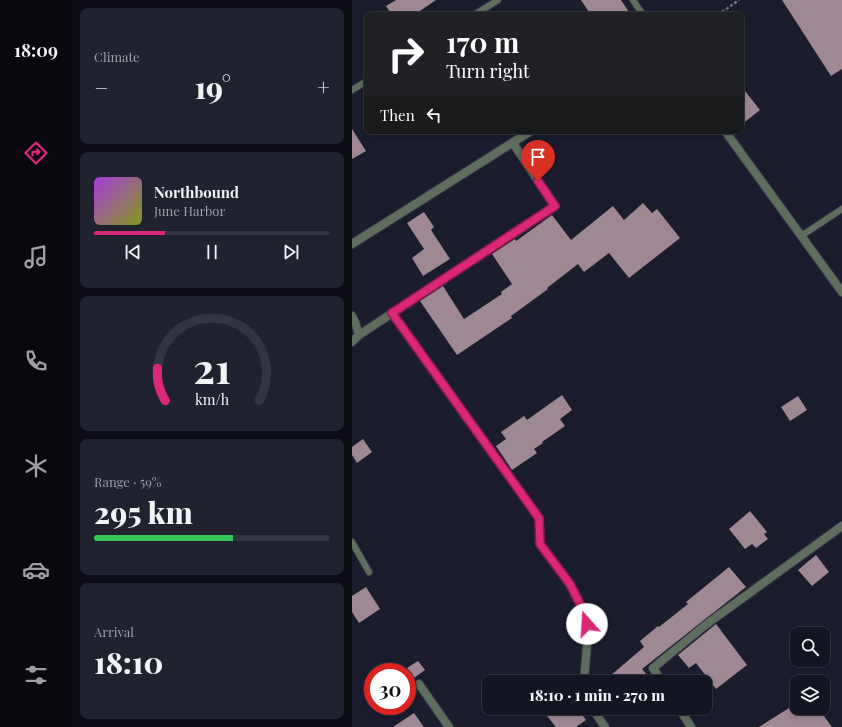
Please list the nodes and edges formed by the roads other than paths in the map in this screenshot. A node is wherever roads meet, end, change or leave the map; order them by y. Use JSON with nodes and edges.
{"nodes":[{"id":1,"x":498,"y":0,"type":"edge"},
{"id":2,"x":633,"y":0,"type":"edge"},
{"id":3,"x":479,"y":12,"type":"edge"},
{"id":4,"x":641,"y":12,"type":"edge"},
{"id":5,"x":364,"y":83,"type":"edge"},
{"id":6,"x":352,"y":90,"type":"edge"},
{"id":7,"x":526,"y":134,"type":"edge"},
{"id":8,"x":726,"y":134,"type":"edge"},
{"id":9,"x":513,"y":143,"type":"junction"},
{"id":10,"x":842,"y":209,"type":"edge"},
{"id":11,"x":801,"y":236,"type":"junction"},
{"id":12,"x":352,"y":244,"type":"edge"},
{"id":13,"x":842,"y":292,"type":"edge"},
{"id":14,"x":392,"y":313,"type":"junction"},
{"id":15,"x":352,"y":316,"type":"edge"},
{"id":16,"x":359,"y":335,"type":"junction"},
{"id":17,"x":352,"y":342,"type":"edge"},
{"id":18,"x":842,"y":526,"type":"edge"},
{"id":19,"x":352,"y":542,"type":"edge"},
{"id":20,"x":369,"y":572,"type":"dead end"},
{"id":21,"x":585,"y":675,"type":"edge"},
{"id":22,"x":658,"y":675,"type":"edge"},
{"id":23,"x":419,"y":684,"type":"dead end"},
{"id":24,"x":597,"y":715,"type":"edge"},
{"id":25,"x":683,"y":715,"type":"edge"},
{"id":26,"x":449,"y":727,"type":"edge"},
{"id":27,"x":605,"y":727,"type":"edge"},
{"id":28,"x":691,"y":727,"type":"edge"}],
"edges":[{"from":1,"to":3,"type":"lane"},
{"from":2,"to":4,"type":"lane"},
{"from":5,"to":6,"type":"lane"},
{"from":7,"to":9,"type":"street"},
{"from":8,"to":11,"type":"street"},
{"from":9,"to":12,"type":"street"},
{"from":9,"to":14,"type":"street"},
{"from":10,"to":11,"type":"lane"},
{"from":11,"to":13,"type":"street"},
{"from":14,"to":16,"type":"street"},
{"from":14,"to":21,"type":"street"},
{"from":15,"to":16,"type":"street"},
{"from":16,"to":17,"type":"street"},
{"from":18,"to":22,"type":"street"},
{"from":19,"to":20,"type":"lane"},
{"from":23,"to":26,"type":"street"},
{"from":24,"to":27,"type":"street"},
{"from":25,"to":28,"type":"street"}]}
